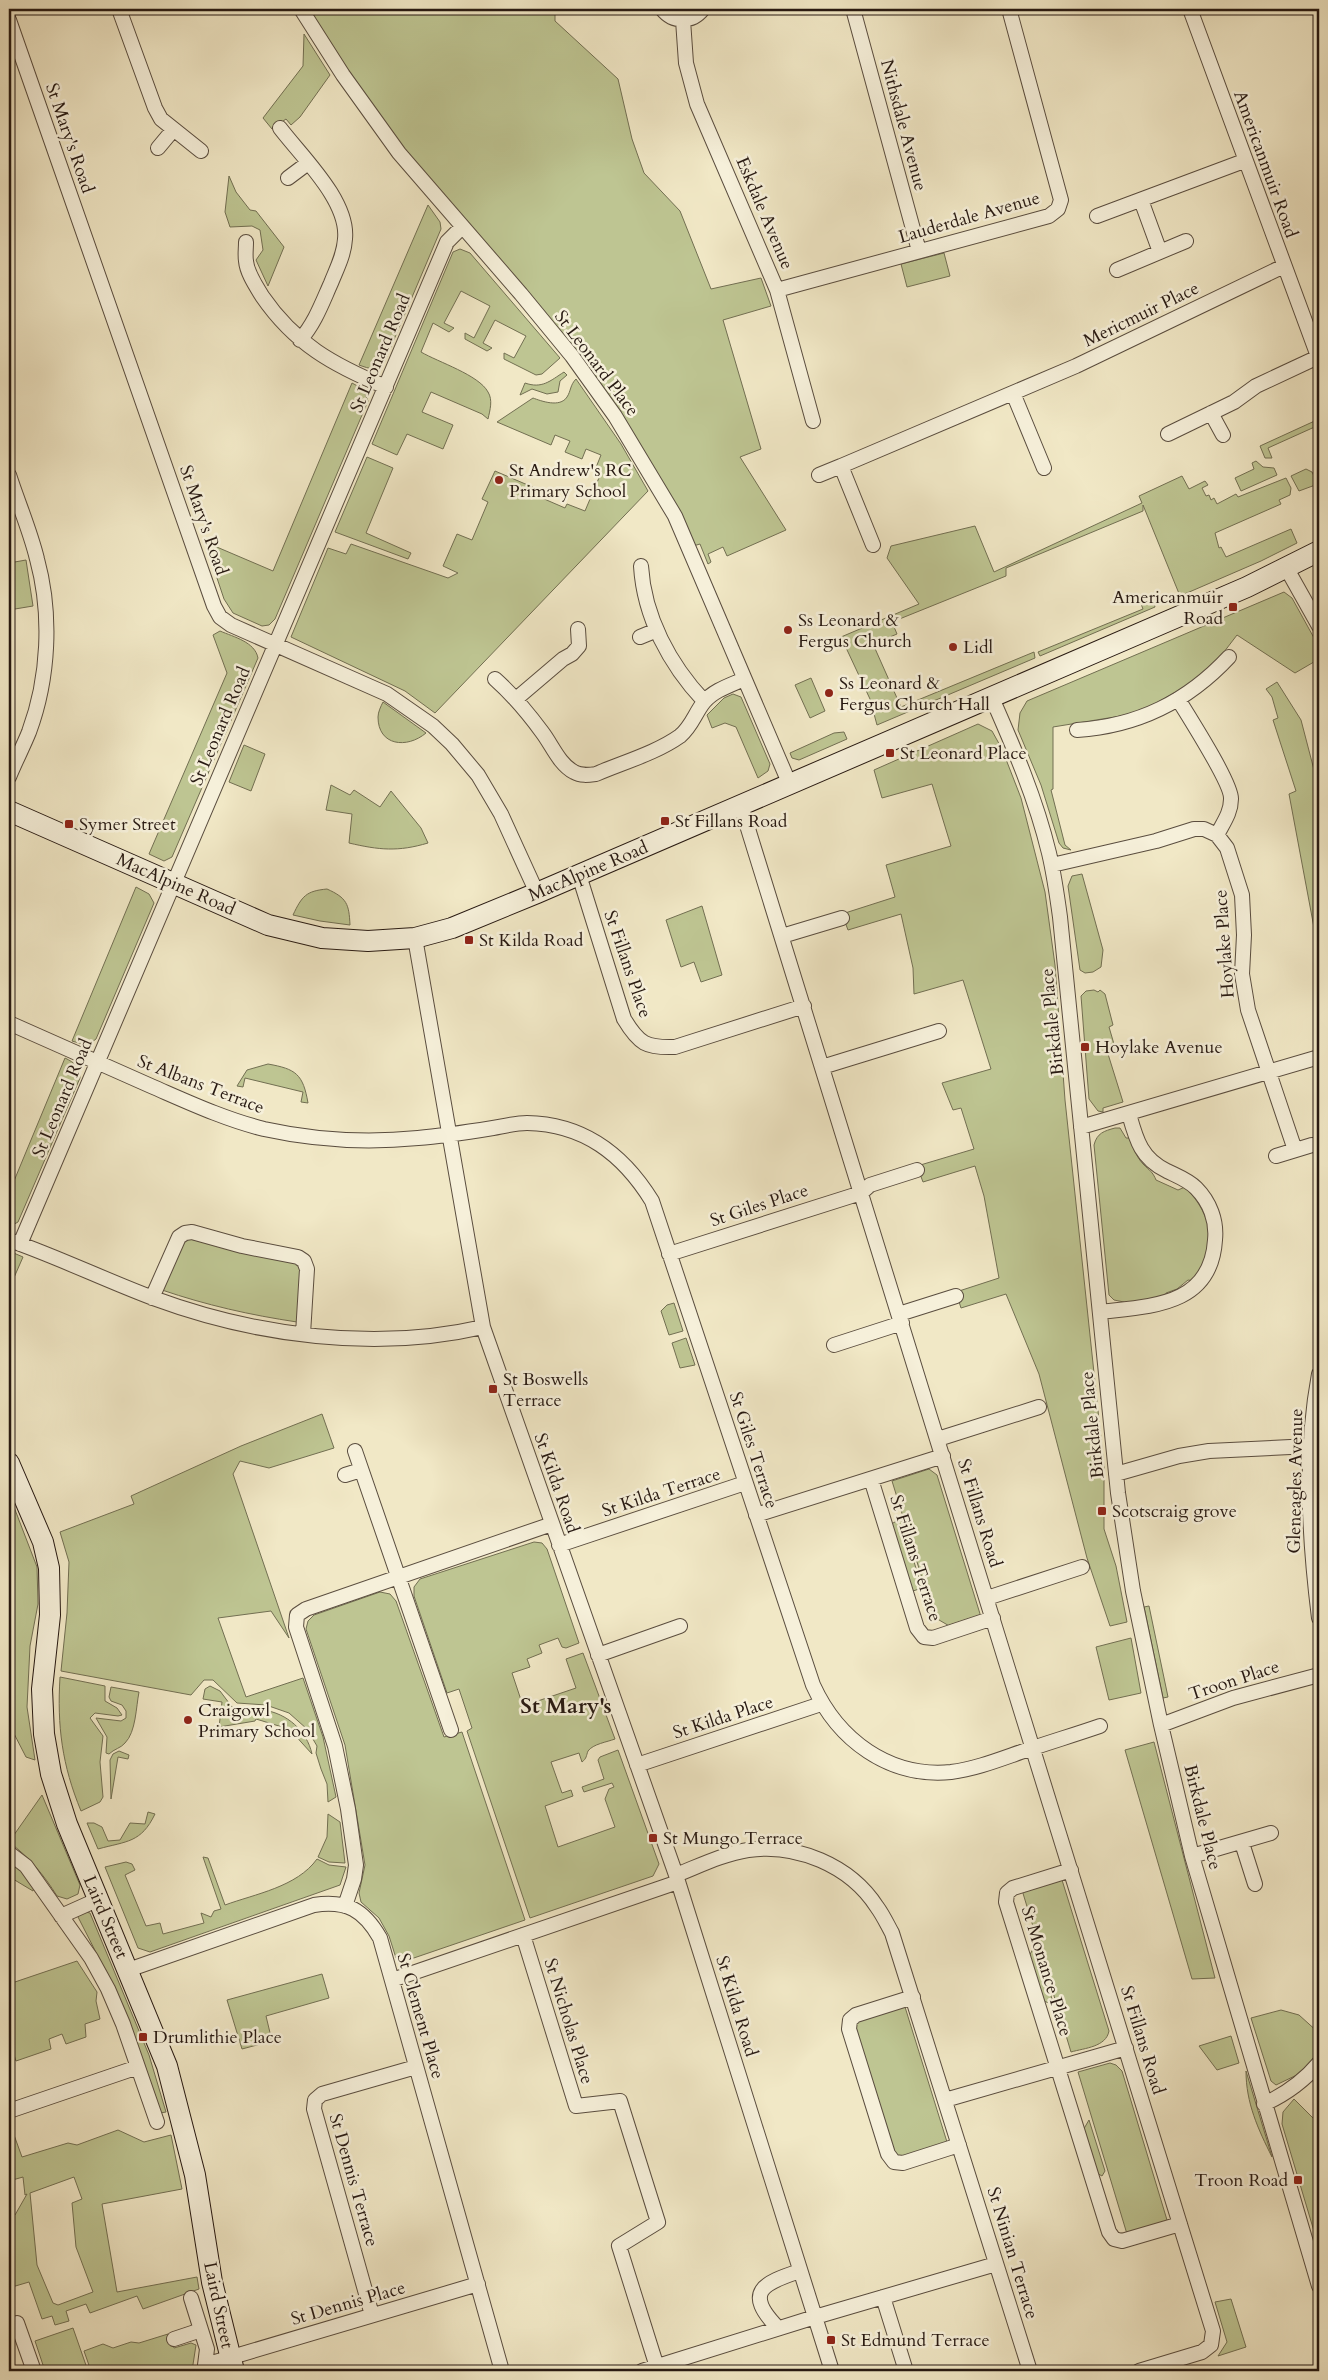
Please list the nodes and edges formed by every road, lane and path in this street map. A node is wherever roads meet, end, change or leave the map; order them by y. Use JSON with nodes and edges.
{"nodes":[{"id":1,"x":119,"y":9,"type":"edge"},
{"id":2,"x":301,"y":9,"type":"edge"},
{"id":3,"x":662,"y":9,"type":"edge"},
{"id":4,"x":702,"y":9,"type":"edge"},
{"id":5,"x":853,"y":9,"type":"edge"},
{"id":6,"x":1009,"y":9,"type":"edge"},
{"id":7,"x":1190,"y":9,"type":"edge"},
{"id":8,"x":9,"y":20,"type":"edge"},
{"id":9,"x":683,"y":20,"type":"junction"},
{"id":10,"x":280,"y":128,"type":"dead end"},
{"id":11,"x":173,"y":130,"type":"junction"},
{"id":12,"x":158,"y":148,"type":"dead end"},
{"id":13,"x":201,"y":151,"type":"dead end"},
{"id":14,"x":1244,"y":161,"type":"junction"},
{"id":15,"x":308,"y":163,"type":"junction"},
{"id":16,"x":288,"y":178,"type":"dead end"},
{"id":17,"x":1141,"y":200,"type":"junction"},
{"id":18,"x":1096,"y":216,"type":"dead end"},
{"id":19,"x":462,"y":227,"type":"junction"},
{"id":20,"x":1186,"y":241,"type":"dead end"},
{"id":21,"x":246,"y":242,"type":"dead end"},
{"id":22,"x":919,"y":251,"type":"junction"},
{"id":23,"x":1160,"y":252,"type":"junction"},
{"id":24,"x":1284,"y":266,"type":"junction"},
{"id":25,"x":1117,"y":270,"type":"dead end"},
{"id":26,"x":777,"y":290,"type":"junction"},
{"id":27,"x":300,"y":340,"type":"junction"},
{"id":28,"x":1319,"y":358,"type":"edge"},
{"id":29,"x":386,"y":386,"type":"junction"},
{"id":30,"x":1013,"y":393,"type":"junction"},
{"id":31,"x":1212,"y":413,"type":"junction"},
{"id":32,"x":813,"y":422,"type":"dead end"},
{"id":33,"x":1168,"y":434,"type":"dead end"},
{"id":34,"x":1222,"y":435,"type":"dead end"},
{"id":35,"x":841,"y":466,"type":"junction"},
{"id":36,"x":1044,"y":468,"type":"dead end"},
{"id":37,"x":9,"y":475,"type":"edge"},
{"id":38,"x":819,"y":475,"type":"dead end"},
{"id":39,"x":873,"y":545,"type":"dead end"},
{"id":40,"x":1319,"y":551,"type":"edge"},
{"id":41,"x":641,"y":566,"type":"dead end"},
{"id":42,"x":1287,"y":569,"type":"junction"},
{"id":43,"x":1318,"y":622,"type":"edge"},
{"id":44,"x":578,"y":629,"type":"dead end"},
{"id":45,"x":656,"y":630,"type":"junction"},
{"id":46,"x":640,"y":637,"type":"dead end"},
{"id":47,"x":276,"y":644,"type":"junction"},
{"id":48,"x":1229,"y":657,"type":"dead end"},
{"id":49,"x":495,"y":679,"type":"dead end"},
{"id":50,"x":744,"y":679,"type":"junction"},
{"id":51,"x":992,"y":698,"type":"junction"},
{"id":52,"x":516,"y":699,"type":"junction"},
{"id":53,"x":1178,"y":699,"type":"junction"},
{"id":54,"x":704,"y":702,"type":"junction"},
{"id":55,"x":1077,"y":730,"type":"dead end"},
{"id":56,"x":9,"y":777,"type":"edge"},
{"id":57,"x":790,"y":784,"type":"junction"},
{"id":58,"x":741,"y":806,"type":"junction"},
{"id":59,"x":9,"y":811,"type":"edge"},
{"id":60,"x":1217,"y":835,"type":"junction"},
{"id":61,"x":1052,"y":865,"type":"junction"},
{"id":62,"x":579,"y":875,"type":"junction"},
{"id":63,"x":174,"y":884,"type":"junction"},
{"id":64,"x":537,"y":893,"type":"junction"},
{"id":65,"x":842,"y":918,"type":"dead end"},
{"id":66,"x":782,"y":936,"type":"junction"},
{"id":67,"x":415,"y":938,"type":"junction"},
{"id":68,"x":804,"y":1006,"type":"junction"},
{"id":69,"x":9,"y":1023,"type":"edge"},
{"id":70,"x":939,"y":1031,"type":"dead end"},
{"id":71,"x":1319,"y":1057,"type":"edge"},
{"id":72,"x":98,"y":1062,"type":"junction"},
{"id":73,"x":822,"y":1067,"type":"junction"},
{"id":74,"x":1269,"y":1072,"type":"junction"},
{"id":75,"x":1129,"y":1114,"type":"junction"},
{"id":76,"x":1081,"y":1127,"type":"junction"},
{"id":77,"x":449,"y":1135,"type":"junction"},
{"id":78,"x":1312,"y":1145,"type":"dead end"},
{"id":79,"x":1295,"y":1150,"type":"junction"},
{"id":80,"x":1276,"y":1156,"type":"dead end"},
{"id":81,"x":917,"y":1170,"type":"dead end"},
{"id":82,"x":861,"y":1192,"type":"junction"},
{"id":83,"x":14,"y":1242,"type":"edge"},
{"id":84,"x":669,"y":1254,"type":"junction"},
{"id":85,"x":956,"y":1296,"type":"dead end"},
{"id":86,"x":152,"y":1298,"type":"junction"},
{"id":87,"x":1100,"y":1312,"type":"junction"},
{"id":88,"x":901,"y":1319,"type":"junction"},
{"id":89,"x":483,"y":1327,"type":"junction"},
{"id":90,"x":303,"y":1334,"type":"junction"},
{"id":91,"x":834,"y":1345,"type":"dead end"},
{"id":92,"x":1319,"y":1374,"type":"edge"},
{"id":93,"x":1039,"y":1407,"type":"dead end"},
{"id":94,"x":938,"y":1439,"type":"junction"},
{"id":95,"x":1311,"y":1446,"type":"junction"},
{"id":96,"x":355,"y":1451,"type":"dead end"},
{"id":97,"x":943,"y":1456,"type":"junction"},
{"id":98,"x":9,"y":1463,"type":"edge"},
{"id":99,"x":361,"y":1470,"type":"junction"},
{"id":100,"x":1116,"y":1474,"type":"junction"},
{"id":101,"x":345,"y":1475,"type":"dead end"},
{"id":102,"x":871,"y":1479,"type":"junction"},
{"id":103,"x":745,"y":1484,"type":"junction"},
{"id":104,"x":756,"y":1515,"type":"junction"},
{"id":105,"x":552,"y":1524,"type":"junction"},
{"id":106,"x":559,"y":1545,"type":"junction"},
{"id":107,"x":1315,"y":1554,"type":"edge"},
{"id":108,"x":1082,"y":1567,"type":"dead end"},
{"id":109,"x":399,"y":1577,"type":"junction"},
{"id":110,"x":987,"y":1598,"type":"junction"},
{"id":111,"x":993,"y":1618,"type":"junction"},
{"id":112,"x":1319,"y":1618,"type":"edge"},
{"id":113,"x":680,"y":1626,"type":"dead end"},
{"id":114,"x":598,"y":1656,"type":"junction"},
{"id":115,"x":1319,"y":1675,"type":"edge"},
{"id":116,"x":821,"y":1704,"type":"junction"},
{"id":117,"x":1160,"y":1725,"type":"junction"},
{"id":118,"x":1100,"y":1726,"type":"dead end"},
{"id":119,"x":451,"y":1730,"type":"dead end"},
{"id":120,"x":1033,"y":1748,"type":"junction"},
{"id":121,"x":637,"y":1765,"type":"junction"},
{"id":122,"x":1270,"y":1833,"type":"dead end"},
{"id":123,"x":1242,"y":1843,"type":"junction"},
{"id":124,"x":9,"y":1854,"type":"edge"},
{"id":125,"x":1192,"y":1856,"type":"junction"},
{"id":126,"x":1070,"y":1870,"type":"junction"},
{"id":127,"x":677,"y":1878,"type":"junction"},
{"id":128,"x":1255,"y":1884,"type":"dead end"},
{"id":129,"x":99,"y":1899,"type":"junction"},
{"id":130,"x":345,"y":1906,"type":"junction"},
{"id":131,"x":61,"y":1916,"type":"junction"},
{"id":132,"x":523,"y":1935,"type":"junction"},
{"id":133,"x":128,"y":1970,"type":"junction"},
{"id":134,"x":392,"y":1980,"type":"junction"},
{"id":135,"x":913,"y":1997,"type":"junction"},
{"id":136,"x":1126,"y":2048,"type":"junction"},
{"id":137,"x":1319,"y":2064,"type":"edge"},
{"id":138,"x":138,"y":2067,"type":"junction"},
{"id":139,"x":416,"y":2067,"type":"junction"},
{"id":140,"x":1058,"y":2068,"type":"junction"},
{"id":141,"x":945,"y":2100,"type":"junction"},
{"id":142,"x":1264,"y":2104,"type":"junction"},
{"id":143,"x":9,"y":2111,"type":"edge"},
{"id":144,"x":157,"y":2122,"type":"dead end"},
{"id":145,"x":959,"y":2145,"type":"junction"},
{"id":146,"x":1180,"y":2224,"type":"junction"},
{"id":147,"x":996,"y":2264,"type":"junction"},
{"id":148,"x":800,"y":2271,"type":"junction"},
{"id":149,"x":478,"y":2284,"type":"junction"},
{"id":150,"x":1319,"y":2286,"type":"edge"},
{"id":151,"x":883,"y":2297,"type":"junction"},
{"id":152,"x":190,"y":2298,"type":"dead end"},
{"id":153,"x":372,"y":2315,"type":"junction"},
{"id":154,"x":815,"y":2317,"type":"junction"},
{"id":155,"x":17,"y":2324,"type":"dead end"},
{"id":156,"x":778,"y":2328,"type":"junction"},
{"id":157,"x":201,"y":2330,"type":"junction"},
{"id":158,"x":174,"y":2339,"type":"dead end"},
{"id":159,"x":232,"y":2364,"type":"edge"},
{"id":160,"x":657,"y":2366,"type":"junction"},
{"id":161,"x":205,"y":2368,"type":"edge"},
{"id":162,"x":34,"y":2371,"type":"edge"},
{"id":163,"x":502,"y":2371,"type":"edge"},
{"id":164,"x":642,"y":2371,"type":"edge"},
{"id":165,"x":832,"y":2371,"type":"edge"},
{"id":166,"x":906,"y":2371,"type":"edge"},
{"id":167,"x":1030,"y":2371,"type":"edge"},
{"id":168,"x":1139,"y":2371,"type":"edge"}],
"edges":[{"from":1,"to":11,"type":"street"},
{"from":2,"to":19,"type":"street","name":"St Leonard Place"},
{"from":3,"to":9,"type":"street"},
{"from":4,"to":9,"type":"street"},
{"from":5,"to":22,"type":"street","name":"Nithsdale Avenue"},
{"from":6,"to":22,"type":"street","name":"Lauderdale Avenue"},
{"from":7,"to":14,"type":"street","name":"Americanmuir Road"},
{"from":8,"to":47,"type":"street","name":"St Mary's Road"},
{"from":9,"to":26,"type":"street","name":"Eskdale Avenue"},
{"from":10,"to":15,"type":"street"},
{"from":11,"to":12,"type":"street"},
{"from":11,"to":13,"type":"street"},
{"from":14,"to":17,"type":"street"},
{"from":14,"to":24,"type":"street","name":"Americanmuir Road"},
{"from":15,"to":16,"type":"street"},
{"from":15,"to":27,"type":"street"},
{"from":17,"to":18,"type":"street"},
{"from":17,"to":23,"type":"street"},
{"from":19,"to":29,"type":"street","name":"St Leonard Road"},
{"from":19,"to":50,"type":"street","name":"St Leonard Place"},
{"from":20,"to":23,"type":"street"},
{"from":21,"to":27,"type":"street"},
{"from":22,"to":26,"type":"street","name":"Lauderdale Avenue"},
{"from":23,"to":25,"type":"street"},
{"from":24,"to":28,"type":"street","name":"Americanmuir Road"},
{"from":24,"to":30,"type":"street","name":"Mericmuir Place"},
{"from":26,"to":32,"type":"street","name":"Eskdale Avenue"},
{"from":27,"to":29,"type":"street"},
{"from":28,"to":31,"type":"street"},
{"from":29,"to":47,"type":"street","name":"St Leonard Road"},
{"from":30,"to":35,"type":"street","name":"Mericmuir Place"},
{"from":30,"to":36,"type":"street"},
{"from":31,"to":33,"type":"street"},
{"from":31,"to":34,"type":"street"},
{"from":35,"to":38,"type":"street","name":"Mericmuir Place"},
{"from":35,"to":39,"type":"street"},
{"from":37,"to":56,"type":"street"},
{"from":40,"to":42,"type":"street","name":"MacAlpine Road"},
{"from":41,"to":45,"type":"street"},
{"from":42,"to":43,"type":"street"},
{"from":42,"to":51,"type":"street","name":"MacAlpine Road"},
{"from":44,"to":52,"type":"street"},
{"from":45,"to":46,"type":"street"},
{"from":45,"to":54,"type":"street"},
{"from":47,"to":63,"type":"street","name":"St Leonard Road"},
{"from":47,"to":64,"type":"street","name":"St Mary's Road"},
{"from":48,"to":53,"type":"street"},
{"from":49,"to":52,"type":"street"},
{"from":50,"to":54,"type":"street"},
{"from":50,"to":57,"type":"street","name":"St Leonard Place"},
{"from":51,"to":57,"type":"street","name":"MacAlpine Road"},
{"from":51,"to":61,"type":"street","name":"Birkdale Place"},
{"from":52,"to":54,"type":"street"},
{"from":53,"to":55,"type":"street"},
{"from":53,"to":60,"type":"street"},
{"from":57,"to":58,"type":"street","name":"MacAlpine Road"},
{"from":58,"to":62,"type":"street","name":"MacAlpine Road"},
{"from":58,"to":66,"type":"street","name":"St Fillans Road"},
{"from":59,"to":63,"type":"street","name":"MacAlpine Road"},
{"from":60,"to":61,"type":"street"},
{"from":60,"to":74,"type":"street","name":"Hoylake Place"},
{"from":61,"to":76,"type":"street","name":"Birkdale Place"},
{"from":62,"to":64,"type":"street","name":"MacAlpine Road"},
{"from":62,"to":68,"type":"street","name":"St Fillans Place"},
{"from":63,"to":67,"type":"street","name":"MacAlpine Road"},
{"from":63,"to":72,"type":"street","name":"St Leonard Road"},
{"from":64,"to":67,"type":"street","name":"MacAlpine Road"},
{"from":65,"to":66,"type":"street"},
{"from":66,"to":68,"type":"street","name":"St Fillans Road"},
{"from":67,"to":77,"type":"street","name":"St Kilda Road"},
{"from":68,"to":73,"type":"street","name":"St Fillans Road"},
{"from":69,"to":72,"type":"street","name":"St Albans Terrace"},
{"from":70,"to":73,"type":"street"},
{"from":71,"to":74,"type":"street"},
{"from":72,"to":77,"type":"street","name":"St Albans Terrace"},
{"from":72,"to":83,"type":"street","name":"St Leonard Road"},
{"from":73,"to":82,"type":"street","name":"St Fillans Road"},
{"from":74,"to":75,"type":"street"},
{"from":74,"to":79,"type":"street","name":"Hoylake Place"},
{"from":75,"to":76,"type":"street"},
{"from":75,"to":87,"type":"street"},
{"from":76,"to":87,"type":"street","name":"Birkdale Place"},
{"from":77,"to":84,"type":"street","name":"St Giles Terrace"},
{"from":77,"to":89,"type":"street","name":"St Kilda Road"},
{"from":78,"to":79,"type":"street"},
{"from":79,"to":80,"type":"street"},
{"from":81,"to":82,"type":"street"},
{"from":82,"to":84,"type":"street","name":"St Giles Place"},
{"from":82,"to":88,"type":"street","name":"St Fillans Road"},
{"from":83,"to":86,"type":"street"},
{"from":84,"to":103,"type":"street","name":"St Giles Terrace"},
{"from":85,"to":88,"type":"street"},
{"from":86,"to":90,"type":"street"},
{"from":86,"to":90,"type":"street"},
{"from":87,"to":100,"type":"street","name":"Birkdale Place"},
{"from":88,"to":91,"type":"street"},
{"from":88,"to":94,"type":"street","name":"St Fillans Road"},
{"from":89,"to":90,"type":"street"},
{"from":89,"to":105,"type":"street","name":"St Kilda Road"},
{"from":92,"to":95,"type":"street","name":"Gleneagles Avenue"},
{"from":93,"to":94,"type":"street"},
{"from":94,"to":97,"type":"street","name":"St Fillans Road"},
{"from":95,"to":100,"type":"street"},
{"from":95,"to":107,"type":"street","name":"Gleneagles Avenue"},
{"from":96,"to":99,"type":"street"},
{"from":97,"to":102,"type":"street","name":"St Fillans Terrace"},
{"from":97,"to":110,"type":"street","name":"St Fillans Road"},
{"from":98,"to":129,"type":"street","name":"Laird Street"},
{"from":99,"to":101,"type":"street"},
{"from":99,"to":109,"type":"street"},
{"from":100,"to":117,"type":"street","name":"Birkdale Place"},
{"from":102,"to":104,"type":"street","name":"St Fillans Terrace"},
{"from":102,"to":111,"type":"street","name":"St Fillans Terrace"},
{"from":103,"to":104,"type":"street","name":"St Giles Terrace"},
{"from":103,"to":106,"type":"street","name":"St Kilda Terrace"},
{"from":104,"to":116,"type":"street","name":"St Giles Terrace"},
{"from":105,"to":106,"type":"street","name":"St Kilda Road"},
{"from":105,"to":109,"type":"street"},
{"from":106,"to":114,"type":"street","name":"St Kilda Road"},
{"from":107,"to":112,"type":"street","name":"Gleneagles Avenue"},
{"from":108,"to":110,"type":"street"},
{"from":109,"to":119,"type":"street"},
{"from":109,"to":130,"type":"street"},
{"from":110,"to":111,"type":"street","name":"St Fillans Road"},
{"from":111,"to":120,"type":"street","name":"St Fillans Road"},
{"from":113,"to":114,"type":"street"},
{"from":114,"to":121,"type":"street","name":"St Kilda Road"},
{"from":115,"to":117,"type":"street","name":"Troon Place"},
{"from":116,"to":120,"type":"street","name":"St Giles Terrace"},
{"from":116,"to":121,"type":"street","name":"St Kilda Place"},
{"from":117,"to":125,"type":"street","name":"Birkdale Place"},
{"from":118,"to":120,"type":"street"},
{"from":120,"to":126,"type":"street","name":"St Fillans Road"},
{"from":121,"to":127,"type":"street","name":"St Kilda Road"},
{"from":122,"to":123,"type":"street"},
{"from":123,"to":125,"type":"street"},
{"from":123,"to":128,"type":"street"},
{"from":124,"to":131,"type":"street"},
{"from":125,"to":142,"type":"street","name":"Birkdale Place"},
{"from":126,"to":136,"type":"street","name":"St Fillans Road"},
{"from":126,"to":140,"type":"street","name":"St Monance Place"},
{"from":127,"to":132,"type":"street"},
{"from":127,"to":135,"type":"street","name":"St Ninian Terrace"},
{"from":127,"to":148,"type":"street","name":"St Kilda Road"},
{"from":129,"to":131,"type":"street"},
{"from":129,"to":133,"type":"street","name":"Laird Street"},
{"from":130,"to":133,"type":"street","name":"St Clement Place"},
{"from":130,"to":134,"type":"street","name":"St Clement Place"},
{"from":131,"to":138,"type":"street"},
{"from":132,"to":134,"type":"street"},
{"from":132,"to":160,"type":"street","name":"St Nicholas Place"},
{"from":133,"to":159,"type":"street","name":"Laird Street"},
{"from":134,"to":139,"type":"street","name":"St Clement Place"},
{"from":135,"to":141,"type":"street","name":"St Ninian Terrace"},
{"from":135,"to":145,"type":"street"},
{"from":136,"to":140,"type":"street"},
{"from":136,"to":146,"type":"street","name":"St Fillans Road"},
{"from":137,"to":142,"type":"street"},
{"from":138,"to":143,"type":"street"},
{"from":138,"to":144,"type":"street"},
{"from":139,"to":149,"type":"street","name":"St Clement Place"},
{"from":139,"to":153,"type":"street","name":"St Dennis Terrace"},
{"from":140,"to":141,"type":"street"},
{"from":140,"to":146,"type":"street","name":"St Monance Place"},
{"from":141,"to":145,"type":"street","name":"St Ninian Terrace"},
{"from":142,"to":150,"type":"street","name":"Birkdale Place"},
{"from":145,"to":147,"type":"street","name":"St Ninian Terrace"},
{"from":146,"to":168,"type":"street","name":"St Fillans Road"},
{"from":147,"to":151,"type":"street"},
{"from":147,"to":167,"type":"street","name":"St Ninian Terrace"},
{"from":148,"to":154,"type":"street","name":"St Kilda Road"},
{"from":148,"to":156,"type":"street"},
{"from":149,"to":153,"type":"street","name":"St Dennis Place"},
{"from":149,"to":163,"type":"street","name":"St Clement Place"},
{"from":151,"to":154,"type":"street"},
{"from":151,"to":166,"type":"street"},
{"from":152,"to":157,"type":"street"},
{"from":153,"to":159,"type":"street","name":"St Dennis Place"},
{"from":154,"to":156,"type":"street"},
{"from":154,"to":165,"type":"street","name":"St Kilda Road"},
{"from":155,"to":162,"type":"street"},
{"from":156,"to":160,"type":"street"},
{"from":157,"to":158,"type":"street"},
{"from":157,"to":161,"type":"street"},
{"from":159,"to":161,"type":"street","name":"St Dennis Place"},
{"from":160,"to":164,"type":"street"}]}
